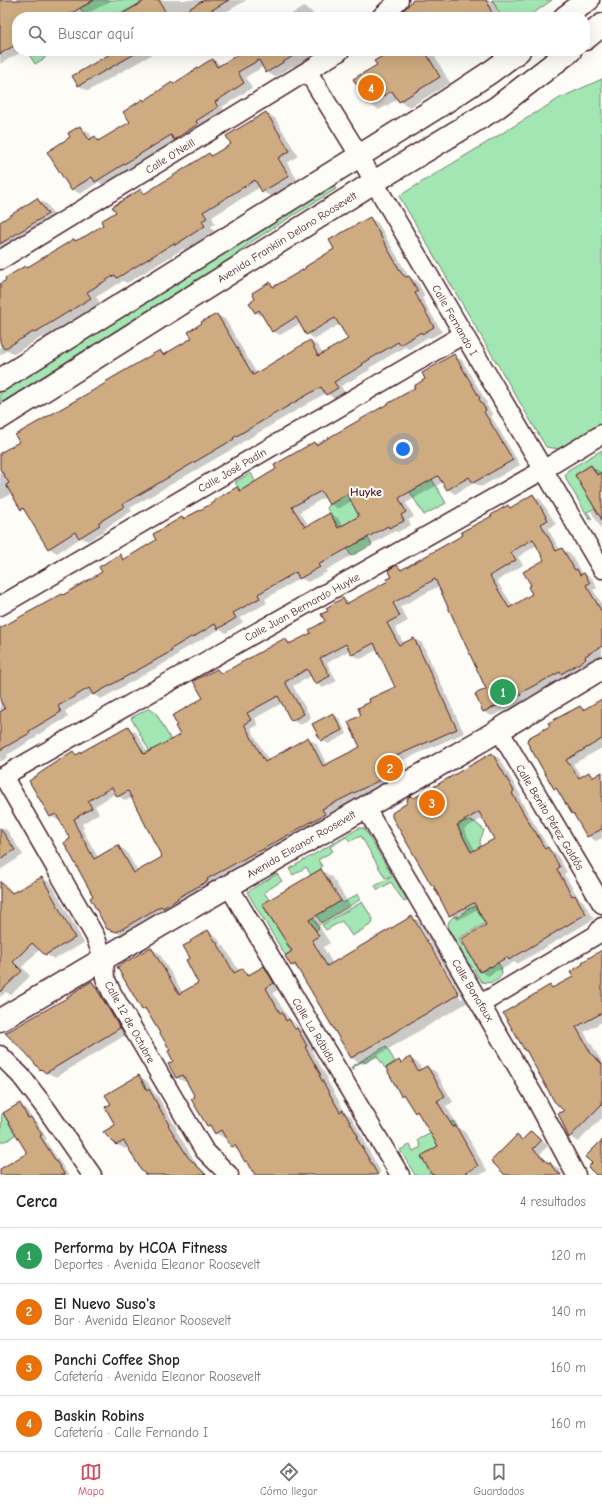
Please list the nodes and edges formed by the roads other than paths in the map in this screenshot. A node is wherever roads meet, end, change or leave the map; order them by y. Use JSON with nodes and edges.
{"nodes":[{"id":1,"x":399,"y":0,"type":"edge"},
{"id":2,"x":588,"y":0,"type":"edge"},
{"id":3,"x":386,"y":12,"type":"edge"},
{"id":4,"x":572,"y":12,"type":"edge"},
{"id":5,"x":602,"y":25,"type":"edge"},
{"id":6,"x":590,"y":35,"type":"edge"},
{"id":7,"x":332,"y":56,"type":"edge"},
{"id":8,"x":512,"y":56,"type":"edge"},
{"id":9,"x":564,"y":56,"type":"edge"},
{"id":10,"x":308,"y":72,"type":"junction"},
{"id":11,"x":359,"y":155,"type":"junction"},
{"id":12,"x":374,"y":182,"type":"junction"},
{"id":13,"x":0,"y":260,"type":"edge"},
{"id":14,"x":464,"y":334,"type":"junction"},
{"id":15,"x":0,"y":380,"type":"edge"},
{"id":16,"x":0,"y":418,"type":"edge"},
{"id":17,"x":602,"y":434,"type":"edge"},
{"id":18,"x":543,"y":470,"type":"junction"},
{"id":19,"x":602,"y":569,"type":"edge"},
{"id":20,"x":0,"y":606,"type":"edge"},
{"id":21,"x":602,"y":668,"type":"edge"},
{"id":22,"x":499,"y":730,"type":"junction"},
{"id":23,"x":1,"y":777,"type":"edge"},
{"id":24,"x":365,"y":807,"type":"junction"},
{"id":25,"x":228,"y":885,"type":"junction"},
{"id":26,"x":602,"y":904,"type":"edge"},
{"id":27,"x":602,"y":927,"type":"edge"},
{"id":28,"x":104,"y":960,"type":"junction"},
{"id":29,"x":481,"y":1004,"type":"junction"},
{"id":30,"x":0,"y":1020,"type":"edge"},
{"id":31,"x":0,"y":1055,"type":"edge"},
{"id":32,"x":92,"y":1175,"type":"edge"},
{"id":33,"x":229,"y":1175,"type":"edge"},
{"id":34,"x":400,"y":1175,"type":"edge"},
{"id":35,"x":576,"y":1175,"type":"edge"}],
"edges":[{"from":1,"to":3,"type":"street"},
{"from":2,"to":4,"type":"main road"},
{"from":5,"to":6,"type":"main road"},
{"from":7,"to":10,"type":"street","name":"Calle O'Neill"},
{"from":8,"to":11,"type":"main road"},
{"from":9,"to":12,"type":"main road","name":"Avenida Franklin Delano Roosevelt"},
{"from":10,"to":11,"type":"street","name":"Calle Fernando I"},
{"from":10,"to":13,"type":"street","name":"Calle O'Neill"},
{"from":11,"to":12,"type":"street","name":"Calle Fernando I"},
{"from":11,"to":15,"type":"main road"},
{"from":12,"to":14,"type":"street","name":"Calle Fernando I"},
{"from":12,"to":16,"type":"main road","name":"Avenida Franklin Delano Roosevelt"},
{"from":14,"to":18,"type":"street","name":"Calle Fernando I"},
{"from":14,"to":20,"type":"street","name":"Calle José Padín"},
{"from":17,"to":18,"type":"street","name":"Calle Juan Bernardo Huyke"},
{"from":18,"to":19,"type":"street","name":"Calle Fernando I"},
{"from":18,"to":23,"type":"street","name":"Calle Juan Bernardo Huyke"},
{"from":21,"to":22,"type":"main road","name":"Avenida Eleanor Roosevelt"},
{"from":22,"to":24,"type":"main road","name":"Avenida Eleanor Roosevelt"},
{"from":22,"to":26,"type":"street","name":"Calle Benito Pérez Galdós"},
{"from":23,"to":28,"type":"street","name":"Calle 12 de Octubre"},
{"from":24,"to":25,"type":"main road","name":"Avenida Eleanor Roosevelt"},
{"from":24,"to":29,"type":"street","name":"Calle Bonafoux"},
{"from":25,"to":28,"type":"main road","name":"Avenida Eleanor Roosevelt"},
{"from":25,"to":34,"type":"street","name":"Calle La Rábida"},
{"from":27,"to":29,"type":"street"},
{"from":28,"to":30,"type":"main road","name":"Avenida Eleanor Roosevelt"},
{"from":28,"to":33,"type":"street","name":"Calle 12 de Octubre"},
{"from":29,"to":35,"type":"street","name":"Calle Bonafoux"},
{"from":31,"to":32,"type":"street"}]}
